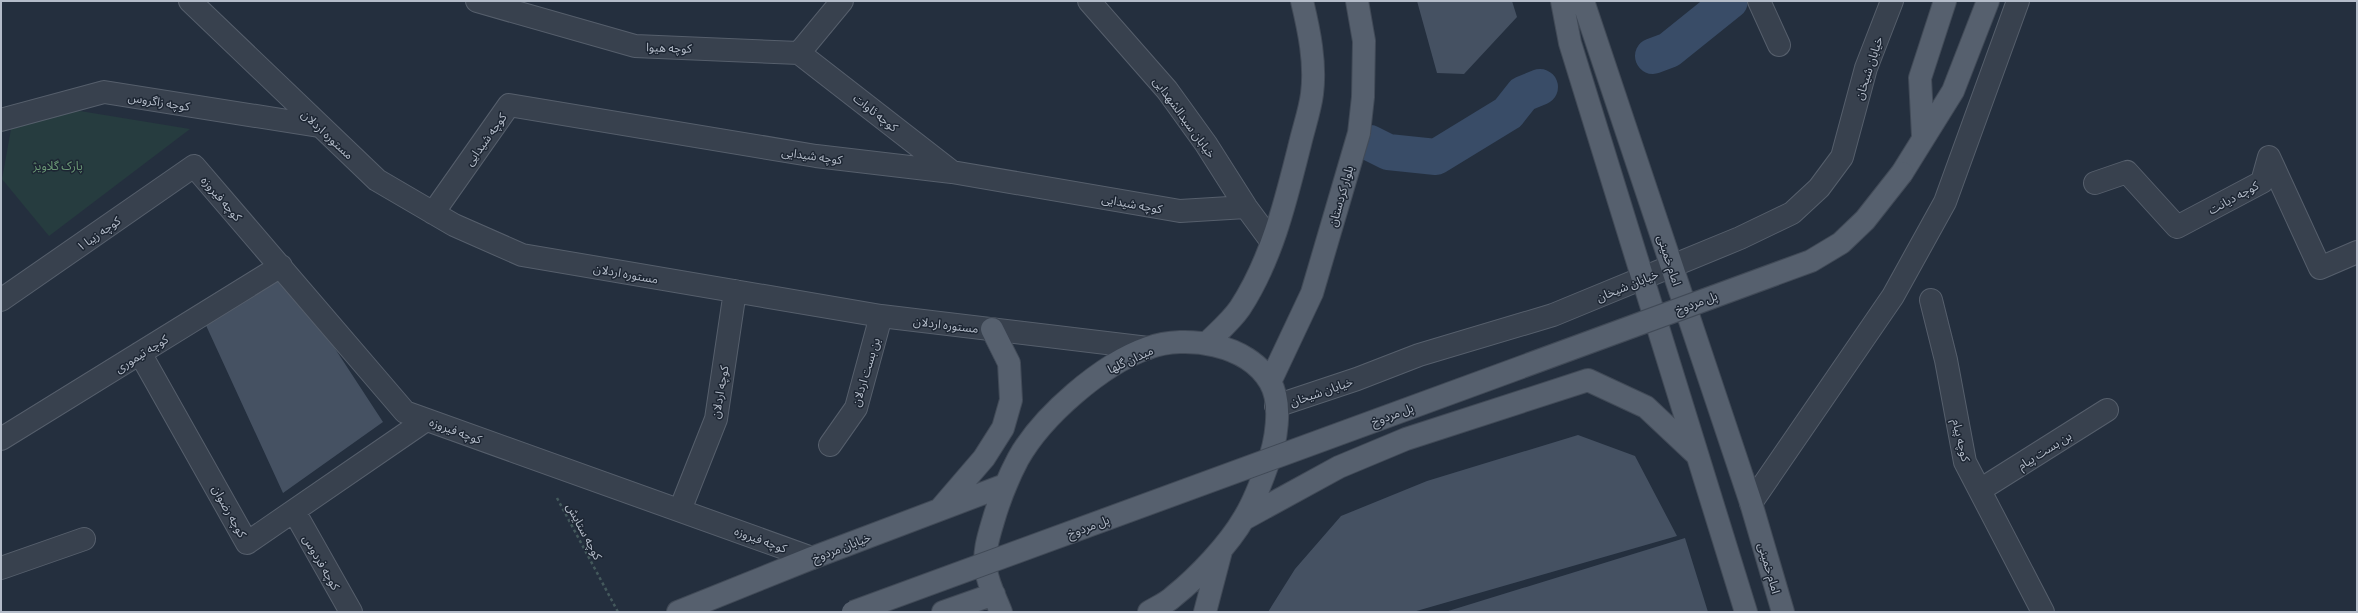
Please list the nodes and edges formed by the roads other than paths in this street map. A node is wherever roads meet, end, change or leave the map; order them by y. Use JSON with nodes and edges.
{"nodes":[{"id":1,"x":190,"y":1,"type":"edge"},
{"id":2,"x":477,"y":1,"type":"edge"},
{"id":3,"x":842,"y":1,"type":"edge"},
{"id":4,"x":1089,"y":1,"type":"edge"},
{"id":5,"x":1302,"y":1,"type":"edge"},
{"id":6,"x":1357,"y":1,"type":"edge"},
{"id":7,"x":1562,"y":1,"type":"edge"},
{"id":8,"x":1583,"y":1,"type":"edge"},
{"id":9,"x":1759,"y":1,"type":"edge"},
{"id":10,"x":1892,"y":1,"type":"edge"},
{"id":11,"x":1945,"y":1,"type":"edge"},
{"id":12,"x":1988,"y":1,"type":"edge"},
{"id":13,"x":2018,"y":1,"type":"edge"},
{"id":14,"x":1779,"y":45,"type":"dead end"},
{"id":15,"x":799,"y":53,"type":"junction"},
{"id":16,"x":1,"y":120,"type":"edge"},
{"id":17,"x":319,"y":126,"type":"junction"},
{"id":18,"x":1923,"y":136,"type":"junction"},
{"id":19,"x":194,"y":166,"type":"joint"},
{"id":20,"x":952,"y":172,"type":"junction"},
{"id":21,"x":2096,"y":183,"type":"dead end"},
{"id":22,"x":1246,"y":207,"type":"junction"},
{"id":23,"x":433,"y":213,"type":"junction"},
{"id":24,"x":1271,"y":241,"type":"junction"},
{"id":25,"x":2357,"y":252,"type":"edge"},
{"id":26,"x":280,"y":266,"type":"junction"},
{"id":27,"x":1672,"y":266,"type":"junction"},
{"id":28,"x":1643,"y":278,"type":"junction"},
{"id":29,"x":735,"y":291,"type":"junction"},
{"id":30,"x":1,"y":300,"type":"edge"},
{"id":31,"x":1931,"y":300,"type":"dead end"},
{"id":32,"x":881,"y":316,"type":"junction"},
{"id":33,"x":992,"y":329,"type":"junction"},
{"id":34,"x":1207,"y":343,"type":"junction"},
{"id":35,"x":1148,"y":348,"type":"junction"},
{"id":36,"x":140,"y":353,"type":"junction"},
{"id":37,"x":1270,"y":382,"type":"junction"},
{"id":38,"x":1276,"y":406,"type":"junction"},
{"id":39,"x":2107,"y":410,"type":"dead end"},
{"id":40,"x":426,"y":420,"type":"junction"},
{"id":41,"x":1,"y":439,"type":"edge"},
{"id":42,"x":830,"y":444,"type":"dead end"},
{"id":43,"x":1697,"y":454,"type":"junction"},
{"id":44,"x":1005,"y":485,"type":"junction"},
{"id":45,"x":1980,"y":490,"type":"junction"},
{"id":46,"x":1751,"y":502,"type":"junction"},
{"id":47,"x":940,"y":509,"type":"junction"},
{"id":48,"x":680,"y":510,"type":"junction"},
{"id":49,"x":294,"y":511,"type":"junction"},
{"id":50,"x":1244,"y":519,"type":"junction"},
{"id":51,"x":84,"y":539,"type":"dead end"},
{"id":52,"x":1222,"y":547,"type":"junction"},
{"id":53,"x":812,"y":558,"type":"junction"},
{"id":54,"x":1,"y":568,"type":"edge"},
{"id":55,"x":998,"y":603,"type":"edge"},
{"id":56,"x":351,"y":612,"type":"edge"},
{"id":57,"x":678,"y":612,"type":"edge"},
{"id":58,"x":853,"y":612,"type":"edge"},
{"id":59,"x":943,"y":612,"type":"edge"},
{"id":60,"x":1149,"y":612,"type":"edge"},
{"id":61,"x":1205,"y":612,"type":"edge"},
{"id":62,"x":1746,"y":612,"type":"edge"},
{"id":63,"x":1783,"y":612,"type":"edge"},
{"id":64,"x":2042,"y":612,"type":"edge"}],
"edges":[{"from":1,"to":17,"type":"street","name":"مستوره اردلان"},
{"from":2,"to":15,"type":"street","name":"کوچه هیوا"},
{"from":3,"to":15,"type":"street"},
{"from":4,"to":22,"type":"street","name":"خیابان سیدالشهدایی"},
{"from":5,"to":24,"type":"main road"},
{"from":6,"to":37,"type":"main road","name":"بلوار کردستان"},
{"from":7,"to":28,"type":"main road"},
{"from":8,"to":27,"type":"main road","name":"امام خمینی"},
{"from":9,"to":14,"type":"street"},
{"from":10,"to":27,"type":"street","name":"خیابان شیخان"},
{"from":11,"to":18,"type":"main road"},
{"from":12,"to":18,"type":"main road","name":"پل مردوخ"},
{"from":13,"to":46,"type":"street"},
{"from":15,"to":20,"type":"street","name":"کوچه ئاوات"},
{"from":16,"to":17,"type":"street","name":"کوچه زاگروس"},
{"from":17,"to":23,"type":"street","name":"مستوره اردلان"},
{"from":18,"to":58,"type":"main road","name":"پل مردوخ","bridge":true},
{"from":19,"to":26,"type":"street","name":"کوچه فیروزه"},
{"from":19,"to":30,"type":"street","name":"کوچه زیبا ۱"},
{"from":20,"to":22,"type":"street","name":"کوچه شیدایی"},
{"from":20,"to":23,"type":"street","name":"کوچه شیدایی"},
{"from":21,"to":25,"type":"street","name":"کوچه دیانت"},
{"from":22,"to":24,"type":"street","name":"خیابان سیدالشهدایی"},
{"from":23,"to":29,"type":"street","name":"مستوره اردلان"},
{"from":24,"to":34,"type":"main road"},
{"from":26,"to":36,"type":"street","name":"کوچه تیموری"},
{"from":26,"to":40,"type":"street","name":"کوچه فیروزه"},
{"from":27,"to":28,"type":"street","name":"خیابان شیخان"},
{"from":27,"to":46,"type":"main road","name":"امام خمینی"},
{"from":28,"to":38,"type":"street","name":"خیابان شیخان"},
{"from":28,"to":43,"type":"main road"},
{"from":29,"to":32,"type":"street","name":"مستوره اردلان"},
{"from":29,"to":48,"type":"street","name":"کوچه اردلان"},
{"from":31,"to":45,"type":"street","name":"کوچه پیام"},
{"from":32,"to":33,"type":"street","name":"مستوره اردلان"},
{"from":32,"to":42,"type":"street","name":"بن بست اردلان"},
{"from":33,"to":35,"type":"street","name":"مستوره اردلان"},
{"from":33,"to":47,"type":"main road"},
{"from":34,"to":35,"type":"main road","name":"میدان گلها"},
{"from":34,"to":37,"type":"main road","name":"میدان گلها"},
{"from":35,"to":44,"type":"main road","name":"میدان گلها"},
{"from":36,"to":41,"type":"street","name":"کوچه تیموری"},
{"from":36,"to":49,"type":"street","name":"کوچه رضوان"},
{"from":37,"to":38,"type":"main road"},
{"from":38,"to":50,"type":"main road"},
{"from":39,"to":45,"type":"street","name":"بن بست پیام"},
{"from":40,"to":48,"type":"street","name":"کوچه فیروزه"},
{"from":40,"to":49,"type":"street","name":"کوچه رضوان"},
{"from":43,"to":50,"type":"main road"},
{"from":43,"to":62,"type":"main road"},
{"from":44,"to":47,"type":"main road","name":"خیابان مردوخ"},
{"from":44,"to":55,"type":"main road","name":"میدان گلها"},
{"from":45,"to":64,"type":"street","name":"کوچه پیام"},
{"from":46,"to":63,"type":"main road","name":"امام خمینی"},
{"from":47,"to":53,"type":"main road","name":"خیابان مردوخ"},
{"from":48,"to":53,"type":"street","name":"کوچه فیروزه"},
{"from":49,"to":56,"type":"street","name":"کوچه فردوس"},
{"from":50,"to":52,"type":"main road"},
{"from":51,"to":54,"type":"street"},
{"from":52,"to":60,"type":"main road"},
{"from":52,"to":61,"type":"main road"},
{"from":53,"to":57,"type":"main road","name":"خیابان مردوخ"},
{"from":55,"to":59,"type":"main road"}]}
